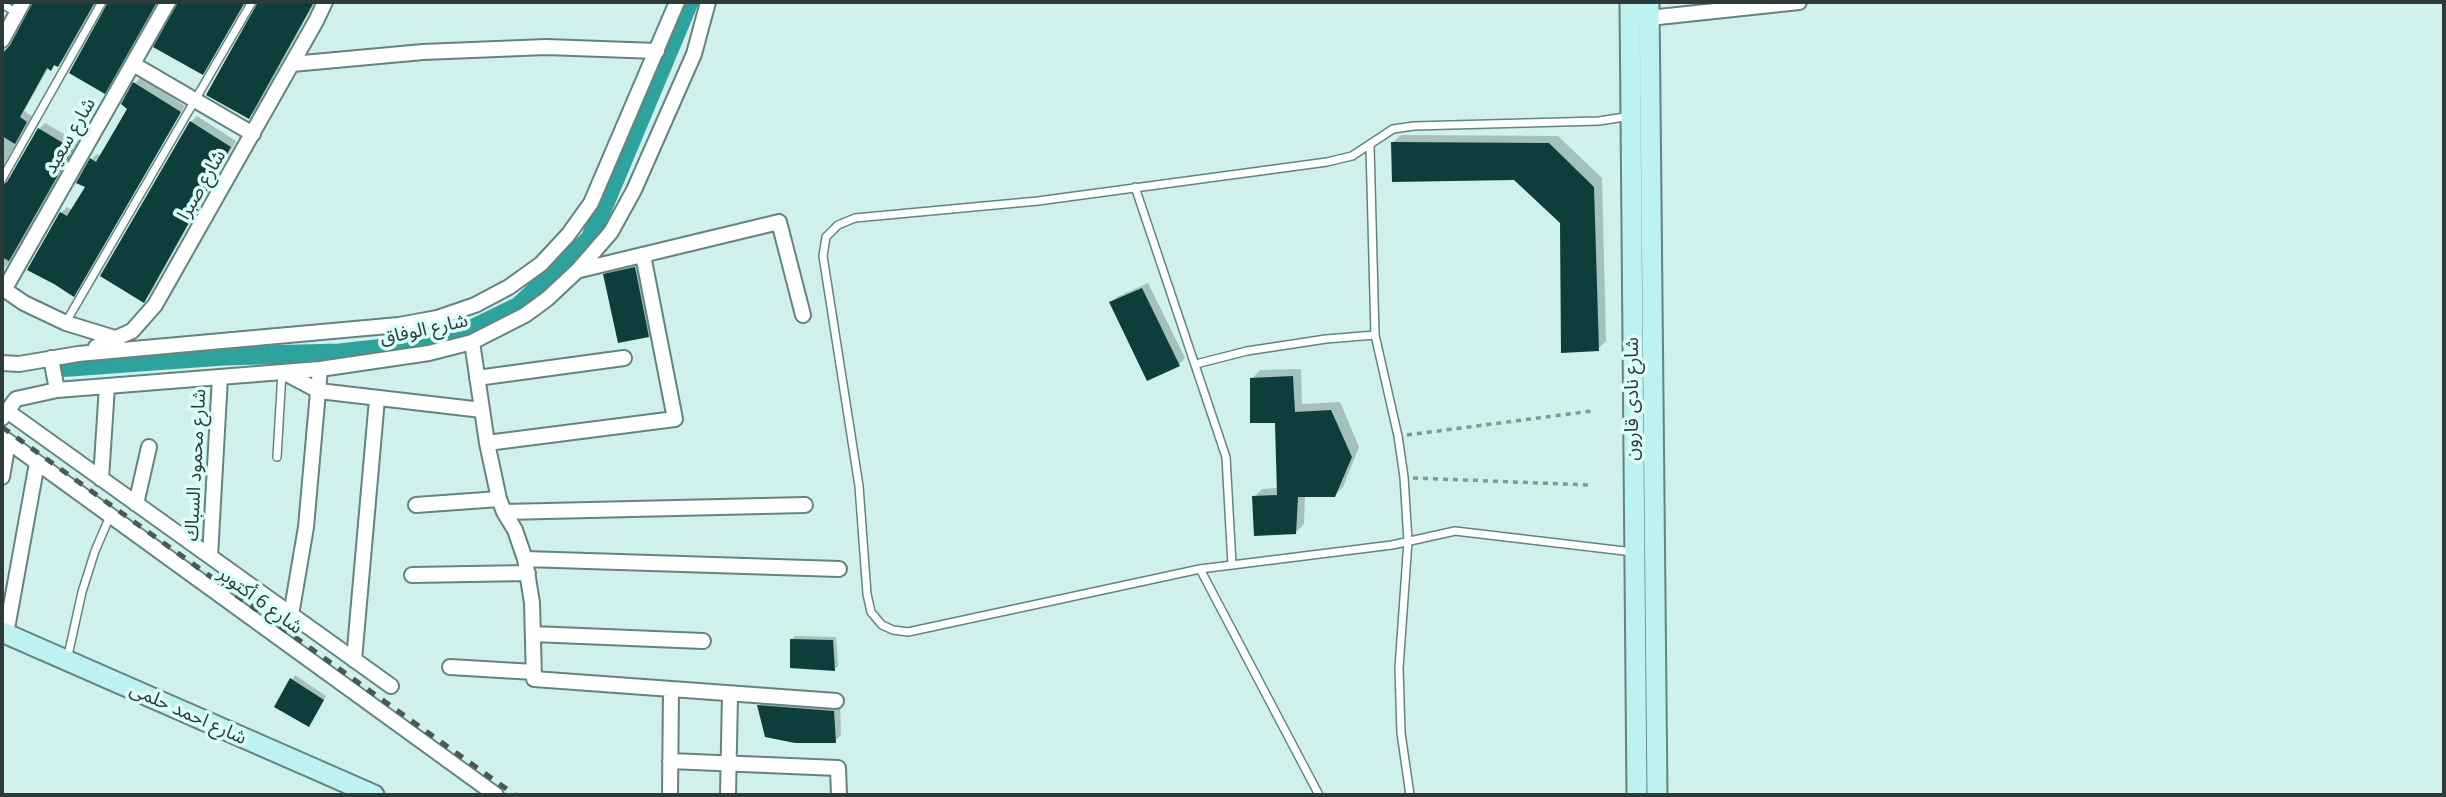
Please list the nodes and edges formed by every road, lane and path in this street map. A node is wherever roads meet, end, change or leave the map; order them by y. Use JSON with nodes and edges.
{"nodes":[{"id":1,"x":102,"y":2,"type":"edge"},
{"id":2,"x":168,"y":2,"type":"edge"},
{"id":3,"x":252,"y":2,"type":"edge"},
{"id":4,"x":325,"y":2,"type":"edge"},
{"id":5,"x":677,"y":2,"type":"edge"},
{"id":6,"x":708,"y":2,"type":"edge"},
{"id":7,"x":1630,"y":2,"type":"edge"},
{"id":8,"x":1800,"y":2,"type":"edge"},
{"id":9,"x":2,"y":4,"type":"edge"},
{"id":10,"x":20,"y":7,"type":"edge"},
{"id":11,"x":1649,"y":10,"type":"edge"},
{"id":12,"x":2,"y":40,"type":"edge"},
{"id":13,"x":657,"y":51,"type":"junction"},
{"id":14,"x":133,"y":64,"type":"junction"},
{"id":15,"x":292,"y":64,"type":"junction"},
{"id":16,"x":195,"y":101,"type":"junction"},
{"id":17,"x":1641,"y":115,"type":"junction"},
{"id":18,"x":253,"y":134,"type":"junction"},
{"id":19,"x":1370,"y":146,"type":"junction"},
{"id":20,"x":2,"y":179,"type":"edge"},
{"id":21,"x":1135,"y":187,"type":"junction"},
{"id":22,"x":643,"y":255,"type":"junction"},
{"id":23,"x":578,"y":270,"type":"junction"},
{"id":24,"x":3,"y":289,"type":"edge"},
{"id":25,"x":803,"y":315,"type":"dead end"},
{"id":26,"x":66,"y":323,"type":"junction"},
{"id":27,"x":1375,"y":335,"type":"junction"},
{"id":28,"x":118,"y":339,"type":"junction"},
{"id":29,"x":472,"y":342,"type":"junction"},
{"id":30,"x":78,"y":354,"type":"junction"},
{"id":31,"x":51,"y":358,"type":"junction"},
{"id":32,"x":624,"y":358,"type":"dead end"},
{"id":33,"x":2,"y":363,"type":"edge"},
{"id":34,"x":1196,"y":365,"type":"junction"},
{"id":35,"x":320,"y":369,"type":"junction"},
{"id":36,"x":282,"y":372,"type":"junction"},
{"id":37,"x":220,"y":377,"type":"junction"},
{"id":38,"x":477,"y":378,"type":"junction"},
{"id":39,"x":107,"y":386,"type":"junction"},
{"id":40,"x":57,"y":390,"type":"junction"},
{"id":41,"x":319,"y":391,"type":"junction"},
{"id":42,"x":377,"y":399,"type":"junction"},
{"id":43,"x":482,"y":410,"type":"junction"},
{"id":44,"x":1592,"y":411,"type":"dead end"},
{"id":45,"x":4,"y":415,"type":"edge"},
{"id":46,"x":1398,"y":436,"type":"junction"},
{"id":47,"x":5,"y":440,"type":"edge"},
{"id":48,"x":487,"y":443,"type":"junction"},
{"id":49,"x":149,"y":447,"type":"dead end"},
{"id":50,"x":277,"y":457,"type":"dead end"},
{"id":51,"x":37,"y":463,"type":"junction"},
{"id":52,"x":2,"y":477,"type":"edge"},
{"id":53,"x":1404,"y":477,"type":"junction"},
{"id":54,"x":101,"y":479,"type":"junction"},
{"id":55,"x":1590,"y":485,"type":"dead end"},
{"id":56,"x":136,"y":504,"type":"junction"},
{"id":57,"x":416,"y":505,"type":"dead end"},
{"id":58,"x":805,"y":505,"type":"dead end"},
{"id":59,"x":501,"y":506,"type":"junction"},
{"id":60,"x":110,"y":516,"type":"junction"},
{"id":61,"x":1408,"y":541,"type":"junction"},
{"id":62,"x":1634,"y":552,"type":"junction"},
{"id":63,"x":210,"y":556,"type":"junction"},
{"id":64,"x":1232,"y":565,"type":"junction"},
{"id":65,"x":526,"y":566,"type":"junction"},
{"id":66,"x":839,"y":569,"type":"dead end"},
{"id":67,"x":1200,"y":569,"type":"junction"},
{"id":68,"x":412,"y":575,"type":"dead end"},
{"id":69,"x":291,"y":615,"type":"junction"},
{"id":70,"x":4,"y":633,"type":"edge"},
{"id":71,"x":533,"y":634,"type":"junction"},
{"id":72,"x":703,"y":641,"type":"dead end"},
{"id":73,"x":354,"y":660,"type":"junction"},
{"id":74,"x":67,"y":661,"type":"junction"},
{"id":75,"x":450,"y":667,"type":"dead end"},
{"id":76,"x":534,"y":672,"type":"junction"},
{"id":77,"x":391,"y":686,"type":"dead end"},
{"id":78,"x":671,"y":690,"type":"junction"},
{"id":79,"x":730,"y":694,"type":"junction"},
{"id":80,"x":836,"y":701,"type":"dead end"},
{"id":81,"x":670,"y":761,"type":"junction"},
{"id":82,"x":729,"y":764,"type":"junction"},
{"id":83,"x":373,"y":795,"type":"edge"},
{"id":84,"x":496,"y":795,"type":"edge"},
{"id":85,"x":670,"y":795,"type":"edge"},
{"id":86,"x":729,"y":795,"type":"edge"},
{"id":87,"x":839,"y":795,"type":"edge"},
{"id":88,"x":1319,"y":795,"type":"edge"},
{"id":89,"x":1410,"y":795,"type":"edge"},
{"id":90,"x":1637,"y":795,"type":"edge"},
{"id":91,"x":1657,"y":795,"type":"edge"}],
"edges":[{"from":1,"to":20,"type":"lane"},
{"from":2,"to":14,"type":"street","name":"شارع سعيد"},
{"from":3,"to":16,"type":"lane"},
{"from":4,"to":15,"type":"street","name":"شارع صبرا"},
{"from":5,"to":13,"type":"street","name":"شارع الوفاق"},
{"from":6,"to":23,"type":"street","name":"شارع الوفاق"},
{"from":7,"to":17,"type":"main road","name":"شارع نادى قارون"},
{"from":8,"to":11,"type":"street"},
{"from":9,"to":10,"type":"lane"},
{"from":10,"to":12,"type":"street"},
{"from":11,"to":17,"type":"main road","name":"شارع نادى قارون"},
{"from":13,"to":15,"type":"street"},
{"from":13,"to":30,"type":"street","name":"شارع الوفاق"},
{"from":14,"to":16,"type":"street"},
{"from":14,"to":24,"type":"street","name":"شارع سعيد"},
{"from":15,"to":18,"type":"street","name":"شارع صبرا"},
{"from":16,"to":18,"type":"street"},
{"from":16,"to":26,"type":"lane"},
{"from":17,"to":19,"type":"lane"},
{"from":17,"to":62,"type":"main road","name":"شارع نادى قارون"},
{"from":17,"to":91,"type":"main road","name":"شارع نادى قارون"},
{"from":18,"to":28,"type":"street","name":"شارع صبرا"},
{"from":19,"to":21,"type":"lane"},
{"from":19,"to":27,"type":"lane"},
{"from":21,"to":34,"type":"lane"},
{"from":21,"to":67,"type":"lane"},
{"from":22,"to":23,"type":"street"},
{"from":22,"to":25,"type":"street"},
{"from":22,"to":48,"type":"street"},
{"from":23,"to":29,"type":"street","name":"شارع الوفاق"},
{"from":24,"to":26,"type":"street"},
{"from":26,"to":28,"type":"street"},
{"from":27,"to":34,"type":"lane"},
{"from":27,"to":46,"type":"lane"},
{"from":28,"to":30,"type":"street","name":"شارع صبرا"},
{"from":29,"to":35,"type":"street","name":"شارع الوفاق"},
{"from":29,"to":38,"type":"street"},
{"from":30,"to":31,"type":"street","name":"شارع الوفاق"},
{"from":31,"to":33,"type":"street","name":"شارع الوفاق"},
{"from":31,"to":40,"type":"street"},
{"from":32,"to":38,"type":"street"},
{"from":34,"to":64,"type":"lane"},
{"from":35,"to":36,"type":"street","name":"شارع الوفاق"},
{"from":35,"to":41,"type":"street"},
{"from":36,"to":37,"type":"street","name":"شارع الوفاق"},
{"from":36,"to":41,"type":"street"},
{"from":36,"to":50,"type":"lane"},
{"from":37,"to":39,"type":"street","name":"شارع الوفاق"},
{"from":37,"to":63,"type":"street","name":"شارع محمود السباك"},
{"from":38,"to":43,"type":"street"},
{"from":39,"to":40,"type":"street","name":"شارع الوفاق"},
{"from":39,"to":54,"type":"street"},
{"from":40,"to":45,"type":"street","name":"شارع الوفاق"},
{"from":41,"to":42,"type":"street"},
{"from":41,"to":69,"type":"street"},
{"from":42,"to":43,"type":"street"},
{"from":42,"to":73,"type":"street"},
{"from":43,"to":48,"type":"street"},
{"from":44,"to":46,"type":"path"},
{"from":45,"to":54,"type":"street","name":"شارع 6 أكتوبر"},
{"from":46,"to":53,"type":"lane"},
{"from":47,"to":51,"type":"street","name":"شارع 6 أكتوبر"},
{"from":47,"to":52,"type":"street"},
{"from":48,"to":59,"type":"street"},
{"from":49,"to":56,"type":"street"},
{"from":51,"to":60,"type":"street","name":"شارع 6 أكتوبر"},
{"from":51,"to":70,"type":"street"},
{"from":53,"to":55,"type":"path"},
{"from":53,"to":61,"type":"lane"},
{"from":54,"to":56,"type":"street","name":"شارع 6 أكتوبر"},
{"from":56,"to":63,"type":"street","name":"شارع 6 أكتوبر"},
{"from":57,"to":59,"type":"street"},
{"from":58,"to":59,"type":"street"},
{"from":59,"to":65,"type":"street"},
{"from":60,"to":74,"type":"lane"},
{"from":60,"to":84,"type":"street","name":"شارع 6 أكتوبر"},
{"from":61,"to":62,"type":"lane"},
{"from":61,"to":64,"type":"lane"},
{"from":61,"to":89,"type":"lane"},
{"from":62,"to":90,"type":"main road","name":"شارع نادى قارون"},
{"from":63,"to":69,"type":"street","name":"شارع 6 أكتوبر"},
{"from":64,"to":67,"type":"lane"},
{"from":65,"to":66,"type":"street"},
{"from":65,"to":68,"type":"street"},
{"from":65,"to":71,"type":"street"},
{"from":67,"to":88,"type":"lane"},
{"from":69,"to":73,"type":"street","name":"شارع 6 أكتوبر"},
{"from":70,"to":74,"type":"main road","name":"شارع احمد حلمى"},
{"from":71,"to":72,"type":"street"},
{"from":71,"to":76,"type":"street"},
{"from":73,"to":77,"type":"street","name":"شارع 6 أكتوبر"},
{"from":74,"to":83,"type":"main road","name":"شارع احمد حلمى"},
{"from":75,"to":76,"type":"street"},
{"from":76,"to":78,"type":"street"},
{"from":78,"to":79,"type":"street"},
{"from":78,"to":81,"type":"street"},
{"from":79,"to":80,"type":"street"},
{"from":79,"to":82,"type":"street"},
{"from":81,"to":82,"type":"street"},
{"from":81,"to":85,"type":"street"},
{"from":82,"to":86,"type":"street"},
{"from":82,"to":87,"type":"street"}]}
